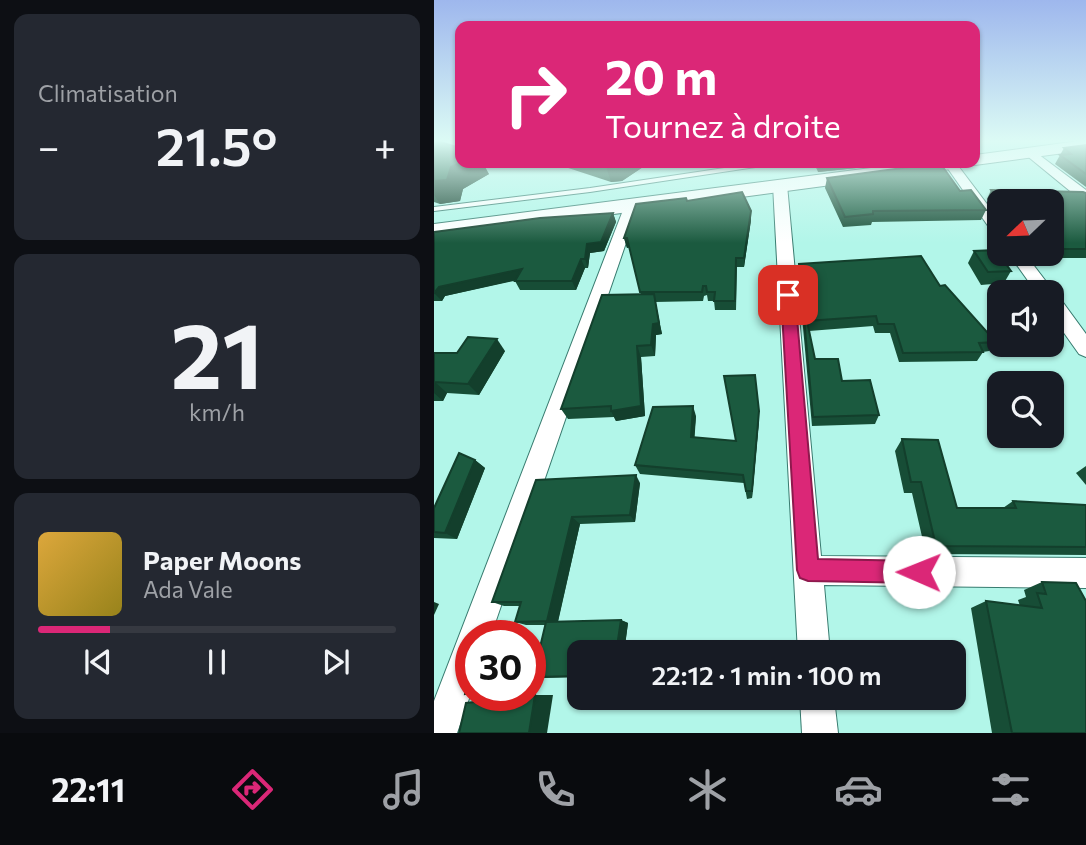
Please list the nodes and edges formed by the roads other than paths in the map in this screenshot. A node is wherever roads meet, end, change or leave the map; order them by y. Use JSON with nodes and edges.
{"nodes":[{"id":1,"x":695,"y":174,"type":"edge"},
{"id":2,"x":868,"y":174,"type":"edge"},
{"id":3,"x":959,"y":174,"type":"edge"},
{"id":4,"x":1058,"y":174,"type":"edge"},
{"id":5,"x":780,"y":186,"type":"junction"},
{"id":6,"x":1086,"y":197,"type":"edge"},
{"id":7,"x":632,"y":205,"type":"junction"},
{"id":8,"x":434,"y":209,"type":"edge"},
{"id":9,"x":987,"y":213,"type":"edge"},
{"id":10,"x":434,"y":231,"type":"edge"},
{"id":11,"x":1064,"y":319,"type":"edge"},
{"id":12,"x":1086,"y":349,"type":"edge"},
{"id":13,"x":808,"y":570,"type":"junction"},
{"id":14,"x":1086,"y":573,"type":"edge"},
{"id":15,"x":480,"y":620,"type":"edge"},
{"id":16,"x":813,"y":640,"type":"edge"},
{"id":17,"x":455,"y":690,"type":"edge"},
{"id":18,"x":818,"y":710,"type":"edge"},
{"id":19,"x":439,"y":733,"type":"edge"},
{"id":20,"x":820,"y":733,"type":"edge"}],
"edges":[{"from":1,"to":8,"type":"lane"},
{"from":2,"to":5,"type":"street"},
{"from":3,"to":9,"type":"street"},
{"from":4,"to":6,"type":"street"},
{"from":5,"to":7,"type":"street"},
{"from":5,"to":13,"type":"street"},
{"from":7,"to":10,"type":"street"},
{"from":7,"to":15,"type":"street"},
{"from":11,"to":12,"type":"street"},
{"from":13,"to":14,"type":"street"},
{"from":13,"to":16,"type":"street"},
{"from":17,"to":19,"type":"street"},
{"from":18,"to":20,"type":"street"}]}
